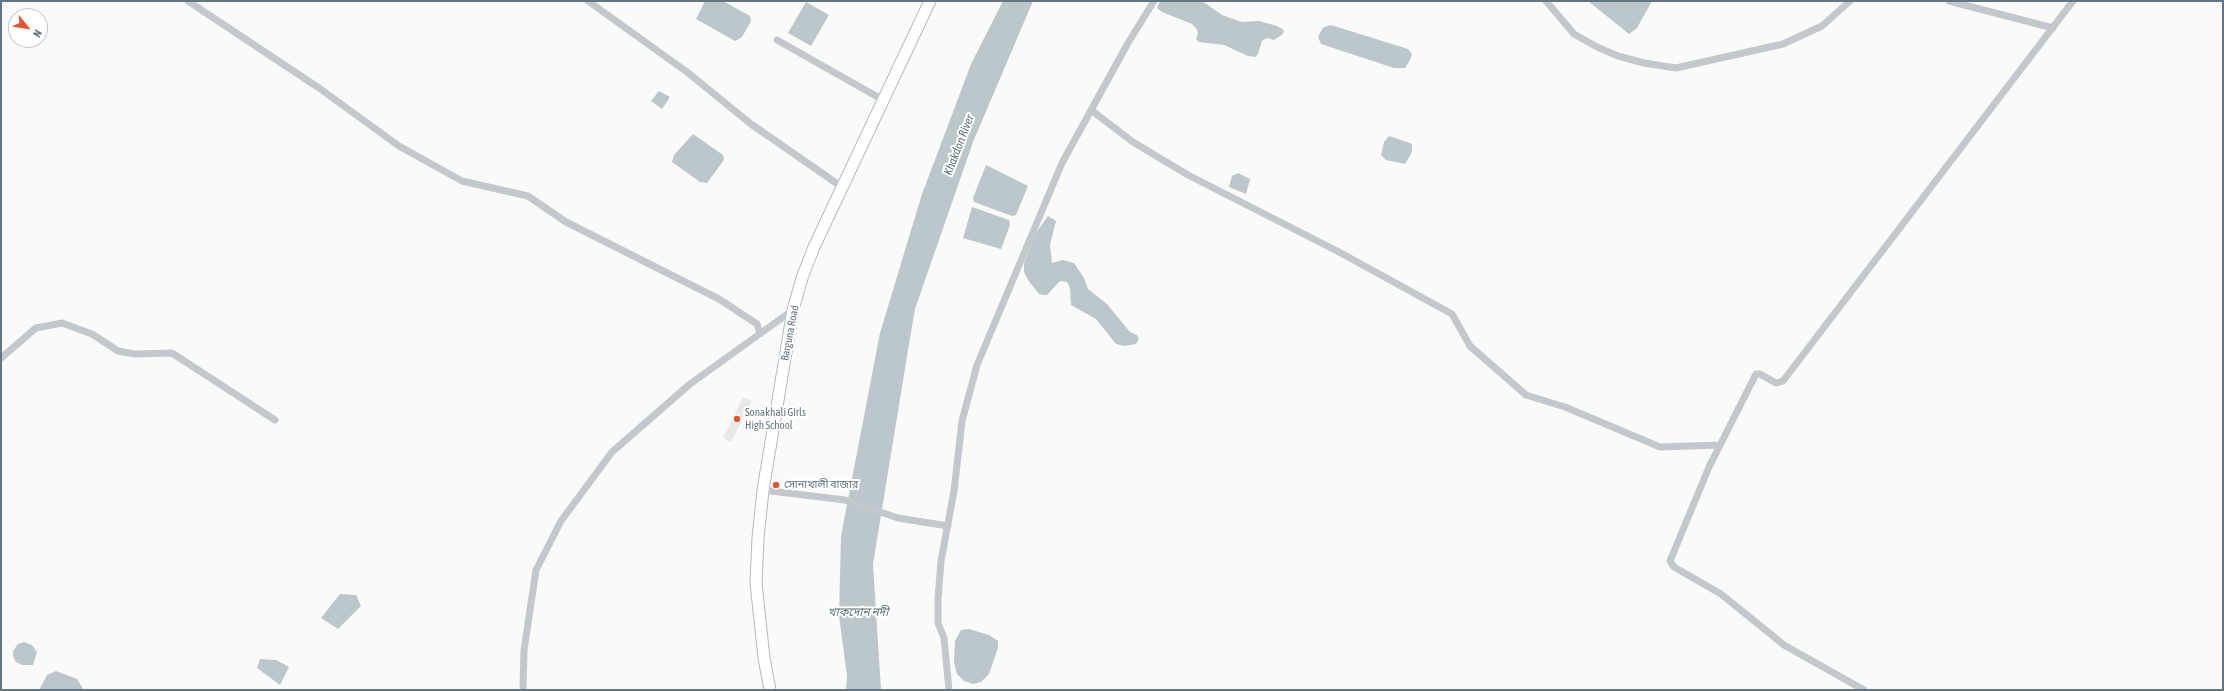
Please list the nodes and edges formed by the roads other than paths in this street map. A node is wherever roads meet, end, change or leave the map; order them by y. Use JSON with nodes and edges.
{"nodes":[{"id":1,"x":188,"y":1,"type":"edge"},
{"id":2,"x":588,"y":1,"type":"edge"},
{"id":3,"x":930,"y":1,"type":"edge"},
{"id":4,"x":1154,"y":1,"type":"edge"},
{"id":5,"x":1546,"y":1,"type":"edge"},
{"id":6,"x":1850,"y":1,"type":"edge"},
{"id":7,"x":1950,"y":1,"type":"edge"},
{"id":8,"x":2073,"y":1,"type":"edge"},
{"id":9,"x":2053,"y":28,"type":"junction"},
{"id":10,"x":777,"y":40,"type":"dead end"},
{"id":11,"x":883,"y":100,"type":"junction"},
{"id":12,"x":1091,"y":110,"type":"junction"},
{"id":13,"x":842,"y":187,"type":"junction"},
{"id":14,"x":793,"y":310,"type":"junction"},
{"id":15,"x":760,"y":334,"type":"junction"},
{"id":16,"x":3,"y":354,"type":"edge"},
{"id":17,"x":275,"y":420,"type":"dead end"},
{"id":18,"x":1720,"y":445,"type":"junction"},
{"id":19,"x":763,"y":490,"type":"junction"},
{"id":20,"x":948,"y":526,"type":"junction"},
{"id":21,"x":523,"y":690,"type":"edge"},
{"id":22,"x":770,"y":690,"type":"edge"},
{"id":23,"x":949,"y":690,"type":"edge"},
{"id":24,"x":1864,"y":690,"type":"edge"}],
"edges":[{"from":1,"to":15,"type":"street"},
{"from":2,"to":13,"type":"street"},
{"from":3,"to":11,"type":"main road","name":"Barguna Road"},
{"from":4,"to":12,"type":"street"},
{"from":5,"to":6,"type":"street"},
{"from":7,"to":9,"type":"street"},
{"from":8,"to":9,"type":"street"},
{"from":9,"to":18,"type":"street"},
{"from":10,"to":11,"type":"street"},
{"from":11,"to":13,"type":"main road","name":"Barguna Road"},
{"from":12,"to":18,"type":"street"},
{"from":12,"to":20,"type":"street"},
{"from":13,"to":14,"type":"main road","name":"Barguna Road"},
{"from":14,"to":15,"type":"street"},
{"from":14,"to":19,"type":"main road","name":"Barguna Road"},
{"from":15,"to":21,"type":"street"},
{"from":16,"to":17,"type":"street"},
{"from":18,"to":24,"type":"street"},
{"from":19,"to":20,"type":"street"},
{"from":19,"to":22,"type":"main road","name":"Barguna Road"},
{"from":20,"to":23,"type":"street"}]}
